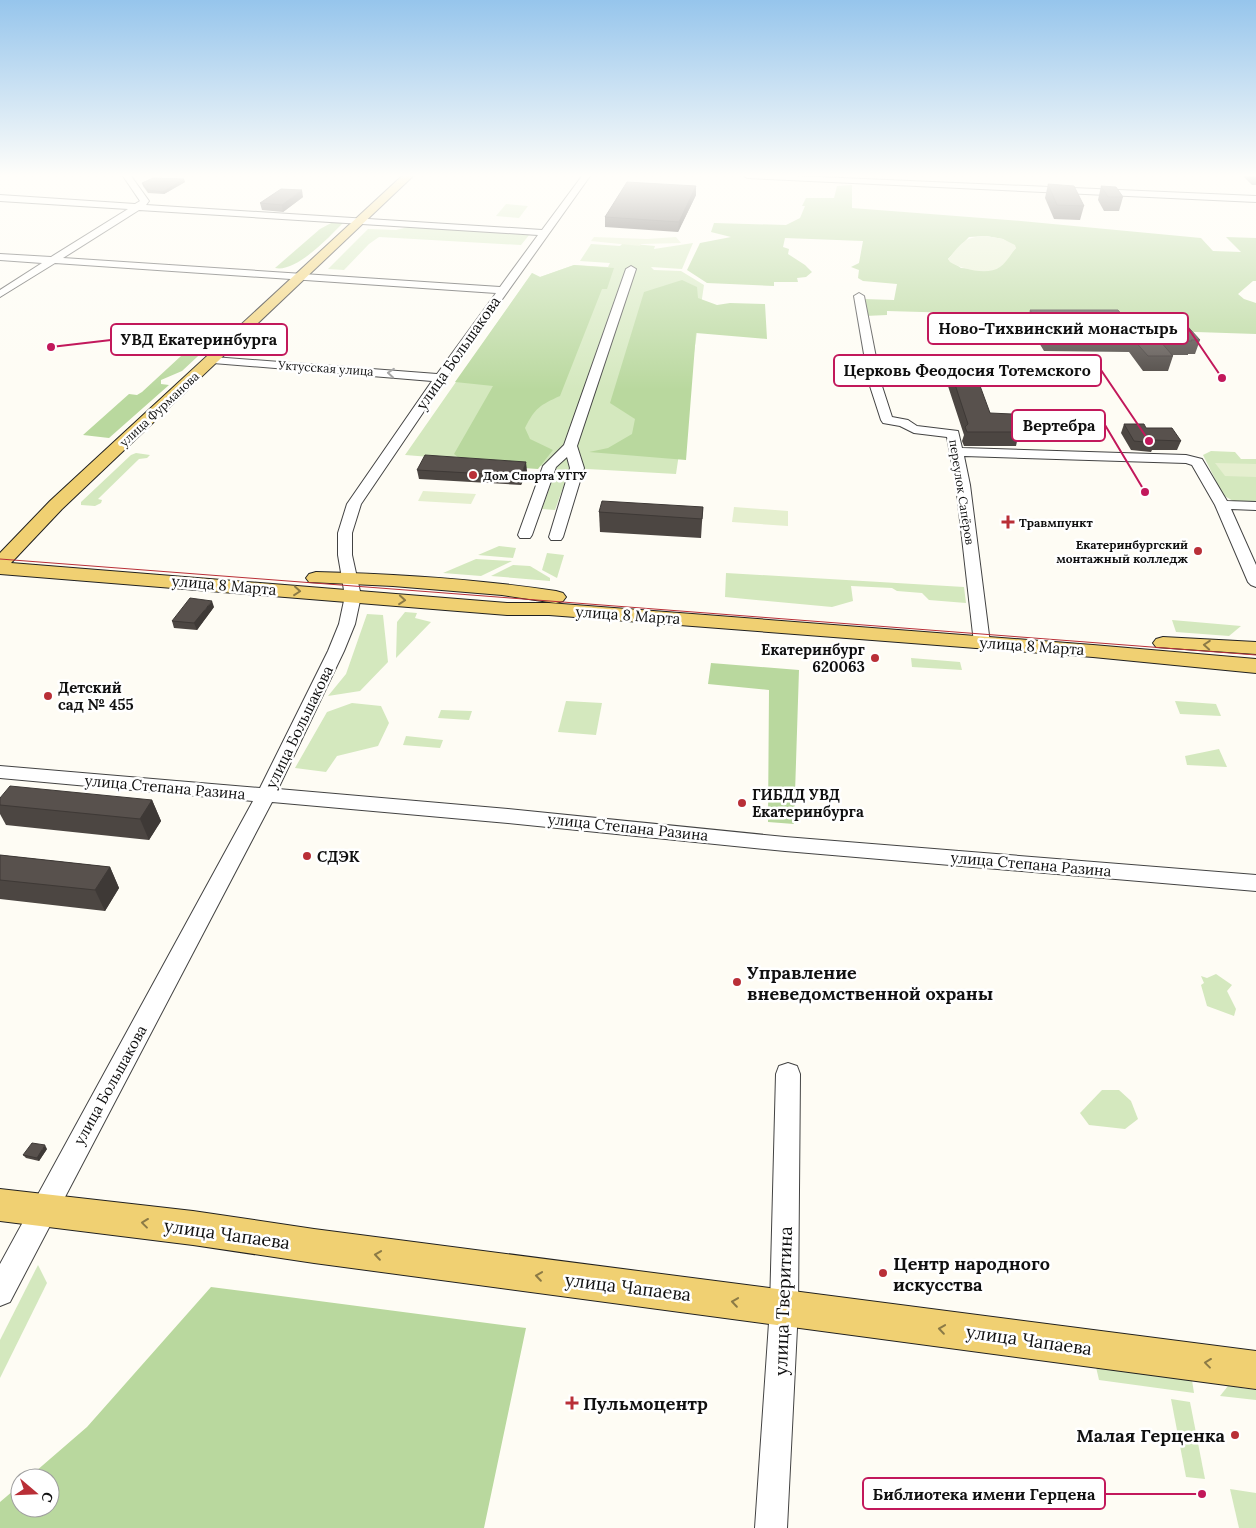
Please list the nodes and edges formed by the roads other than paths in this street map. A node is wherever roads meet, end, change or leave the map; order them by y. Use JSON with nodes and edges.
{"nodes":[{"id":1,"x":75,"y":247,"type":"edge"},
{"id":2,"x":332,"y":247,"type":"edge"},
{"id":3,"x":534,"y":247,"type":"edge"},
{"id":4,"x":0,"y":257,"type":"edge"},
{"id":5,"x":54,"y":261,"type":"junction"},
{"id":6,"x":631,"y":269,"type":"dead end"},
{"id":7,"x":301,"y":276,"type":"junction"},
{"id":8,"x":502,"y":290,"type":"junction"},
{"id":9,"x":0,"y":294,"type":"edge"},
{"id":10,"x":859,"y":296,"type":"dead end"},
{"id":11,"x":213,"y":360,"type":"junction"},
{"id":12,"x":440,"y":378,"type":"junction"},
{"id":13,"x":570,"y":446,"type":"junction"},
{"id":14,"x":956,"y":452,"type":"junction"},
{"id":15,"x":1222,"y":505,"type":"junction"},
{"id":16,"x":1256,"y":506,"type":"edge"},
{"id":17,"x":525,"y":535,"type":"dead end"},
{"id":18,"x":556,"y":538,"type":"dead end"},
{"id":19,"x":2,"y":561,"type":"edge"},
{"id":20,"x":1256,"y":582,"type":"edge"},
{"id":21,"x":352,"y":587,"type":"junction"},
{"id":22,"x":982,"y":636,"type":"junction"},
{"id":23,"x":1256,"y":648,"type":"edge"},
{"id":24,"x":1256,"y":666,"type":"edge"},
{"id":25,"x":0,"y":772,"type":"edge"},
{"id":26,"x":266,"y":796,"type":"junction"},
{"id":27,"x":1256,"y":883,"type":"edge"},
{"id":28,"x":788,"y":1074,"type":"dead end"},
{"id":29,"x":0,"y":1205,"type":"edge"},
{"id":30,"x":43,"y":1210,"type":"junction"},
{"id":31,"x":0,"y":1292,"type":"edge"},
{"id":32,"x":784,"y":1308,"type":"junction"},
{"id":33,"x":1256,"y":1370,"type":"edge"},
{"id":34,"x":772,"y":1528,"type":"edge"}],
"edges":[{"from":1,"to":5,"type":"street"},
{"from":2,"to":7,"type":"main road","name":"улица Фурманова"},
{"from":3,"to":8,"type":"street","name":"улица Большакова"},
{"from":4,"to":5,"type":"street"},
{"from":5,"to":7,"type":"street"},
{"from":5,"to":9,"type":"street"},
{"from":6,"to":13,"type":"street"},
{"from":7,"to":8,"type":"street"},
{"from":7,"to":11,"type":"main road","name":"улица Фурманова"},
{"from":8,"to":12,"type":"street","name":"улица Большакова"},
{"from":10,"to":14,"type":"street","name":"переулок Сапёров"},
{"from":12,"to":11,"type":"street","name":"Уктусская улица","one_way":true},
{"from":11,"to":19,"type":"main road","name":"улица Фурманова"},
{"from":12,"to":21,"type":"street","name":"улица Большакова"},
{"from":13,"to":17,"type":"street"},
{"from":13,"to":18,"type":"street"},
{"from":14,"to":15,"type":"street"},
{"from":14,"to":22,"type":"street","name":"переулок Сапёров"},
{"from":15,"to":16,"type":"street"},
{"from":15,"to":20,"type":"street"},
{"from":19,"to":21,"type":"main road","name":"улица 8 Марта"},
{"from":21,"to":22,"type":"main road","name":"улица 8 Марта"},
{"from":21,"to":26,"type":"street","name":"улица Большакова"},
{"from":23,"to":22,"type":"main road","name":"улица 8 Марта","one_way":true},
{"from":22,"to":24,"type":"main road","name":"улица 8 Марта"},
{"from":25,"to":26,"type":"street","name":"улица Степана Разина"},
{"from":26,"to":27,"type":"street","name":"улица Степана Разина"},
{"from":26,"to":30,"type":"street","name":"улица Большакова"},
{"from":28,"to":32,"type":"street","name":"улица Тверитина"},
{"from":29,"to":30,"type":"main road","name":"улица Чапаева"},
{"from":30,"to":31,"type":"street","name":"улица Большакова"},
{"from":32,"to":30,"type":"main road","name":"улица Чапаева","one_way":true},
{"from":33,"to":32,"type":"main road","name":"улица Чапаева","one_way":true},
{"from":32,"to":34,"type":"street","name":"улица Тверитина"}]}
